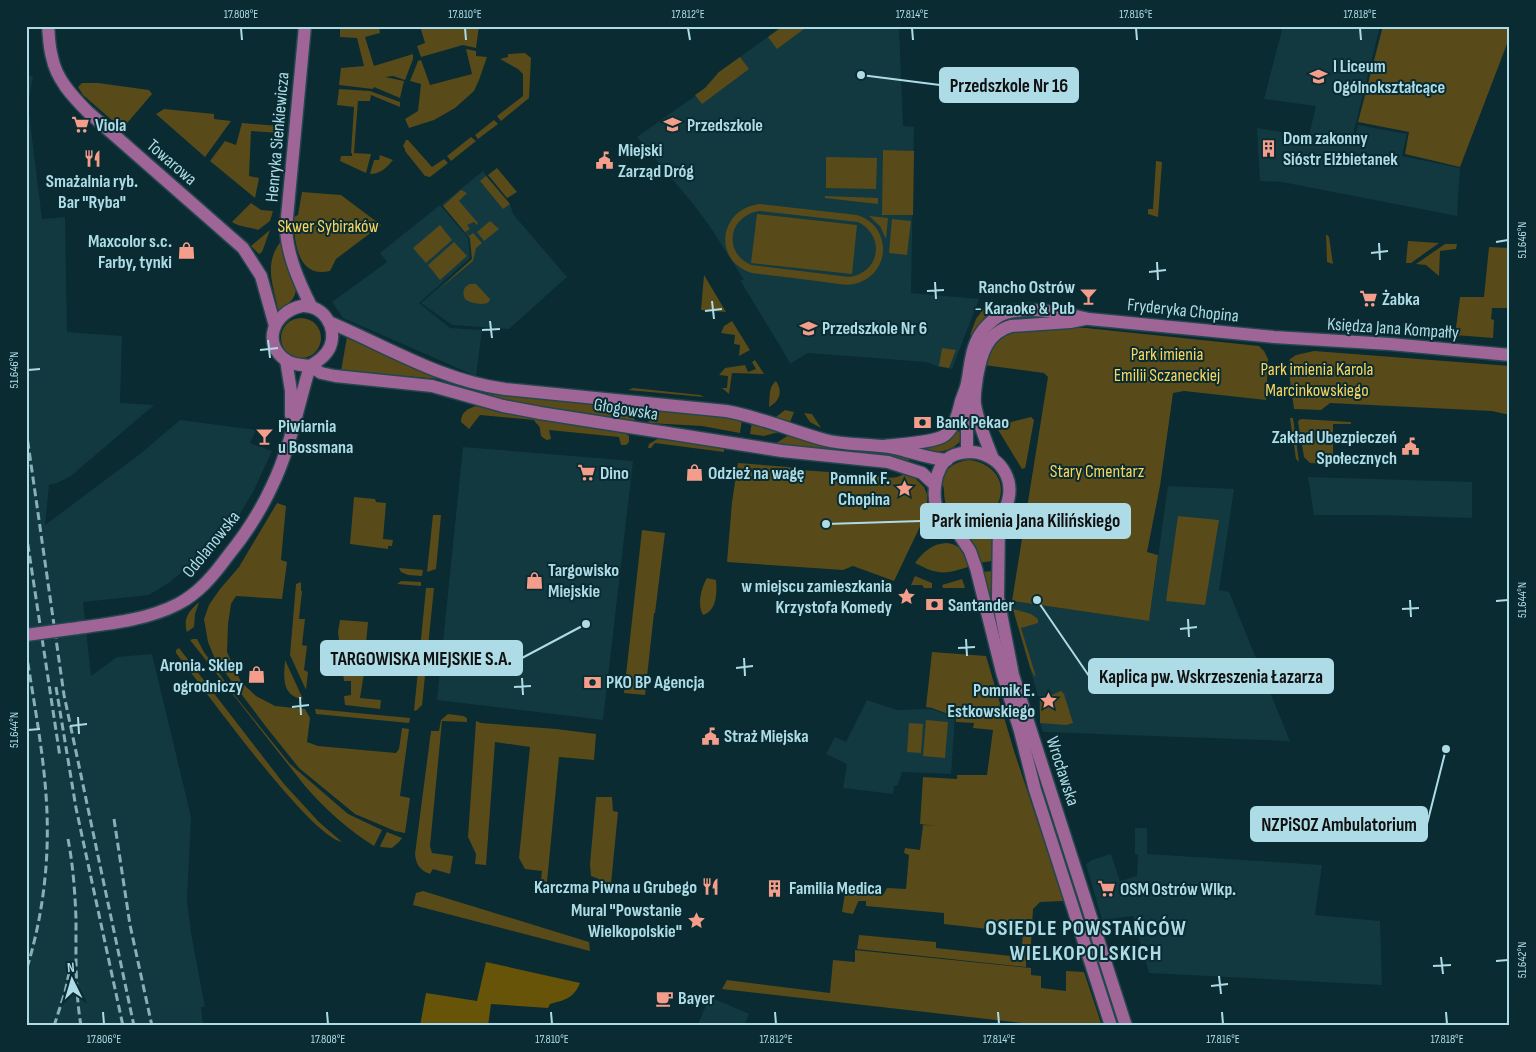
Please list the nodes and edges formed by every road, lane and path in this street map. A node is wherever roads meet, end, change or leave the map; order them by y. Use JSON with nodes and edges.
{"nodes":[{"id":1,"x":48,"y":26,"type":"edge"},
{"id":2,"x":305,"y":26,"type":"edge"},
{"id":3,"x":311,"y":306,"type":"junction"},
{"id":4,"x":1089,"y":318,"type":"junction"},
{"id":5,"x":329,"y":322,"type":"junction"},
{"id":6,"x":275,"y":326,"type":"junction"},
{"id":7,"x":1274,"y":337,"type":"joint"},
{"id":8,"x":1510,"y":355,"type":"edge"},
{"id":9,"x":286,"y":360,"type":"junction"},
{"id":10,"x":310,"y":366,"type":"junction"},
{"id":11,"x":967,"y":383,"type":"junction"},
{"id":12,"x":289,"y":440,"type":"junction"},
{"id":13,"x":882,"y":446,"type":"junction"},
{"id":14,"x":967,"y":452,"type":"junction"},
{"id":15,"x":993,"y":459,"type":"junction"},
{"id":16,"x":947,"y":460,"type":"junction"},
{"id":17,"x":935,"y":485,"type":"junction"},
{"id":18,"x":999,"y":521,"type":"junction"},
{"id":19,"x":956,"y":530,"type":"junction"},
{"id":20,"x":26,"y":635,"type":"edge"},
{"id":21,"x":1111,"y":1026,"type":"edge"},
{"id":22,"x":1126,"y":1026,"type":"edge"}],
"edges":[{"from":1,"to":6,"type":"main road","name":"Towarowa"},
{"from":2,"to":3,"type":"main road","name":"Henryka Sienkiewicza"},
{"from":3,"to":5,"type":"main road"},
{"from":3,"to":6,"type":"main road"},
{"from":4,"to":7,"type":"main road","name":"Fryderyka Chopina"},
{"from":4,"to":11,"type":"main road","name":"Fryderyka Chopina"},
{"from":4,"to":15,"type":"main road","name":"Fryderyka Chopina"},
{"from":5,"to":10,"type":"main road"},
{"from":5,"to":13,"type":"main road","name":"Głogowska"},
{"from":6,"to":9,"type":"main road"},
{"from":7,"to":8,"type":"main road","name":"Księdza Jana Kompałły"},
{"from":9,"to":10,"type":"main road"},
{"from":9,"to":12,"type":"main road","name":"Odolanowska"},
{"from":10,"to":12,"type":"main road","name":"Odolanowska"},
{"from":10,"to":17,"type":"main road","name":"Głogowska"},
{"from":11,"to":13,"type":"main road"},
{"from":11,"to":14,"type":"main road"},
{"from":12,"to":20,"type":"main road","name":"Odolanowska","bridge":true},
{"from":13,"to":16,"type":"main road","name":"Głogowska"},
{"from":14,"to":15,"type":"main road"},
{"from":14,"to":16,"type":"main road"},
{"from":15,"to":18,"type":"main road"},
{"from":16,"to":17,"type":"main road"},
{"from":17,"to":19,"type":"main road"},
{"from":18,"to":19,"type":"main road"},
{"from":18,"to":22,"type":"main road","name":"Wrocławska"},
{"from":19,"to":21,"type":"main road","name":"Wrocławska"}]}
